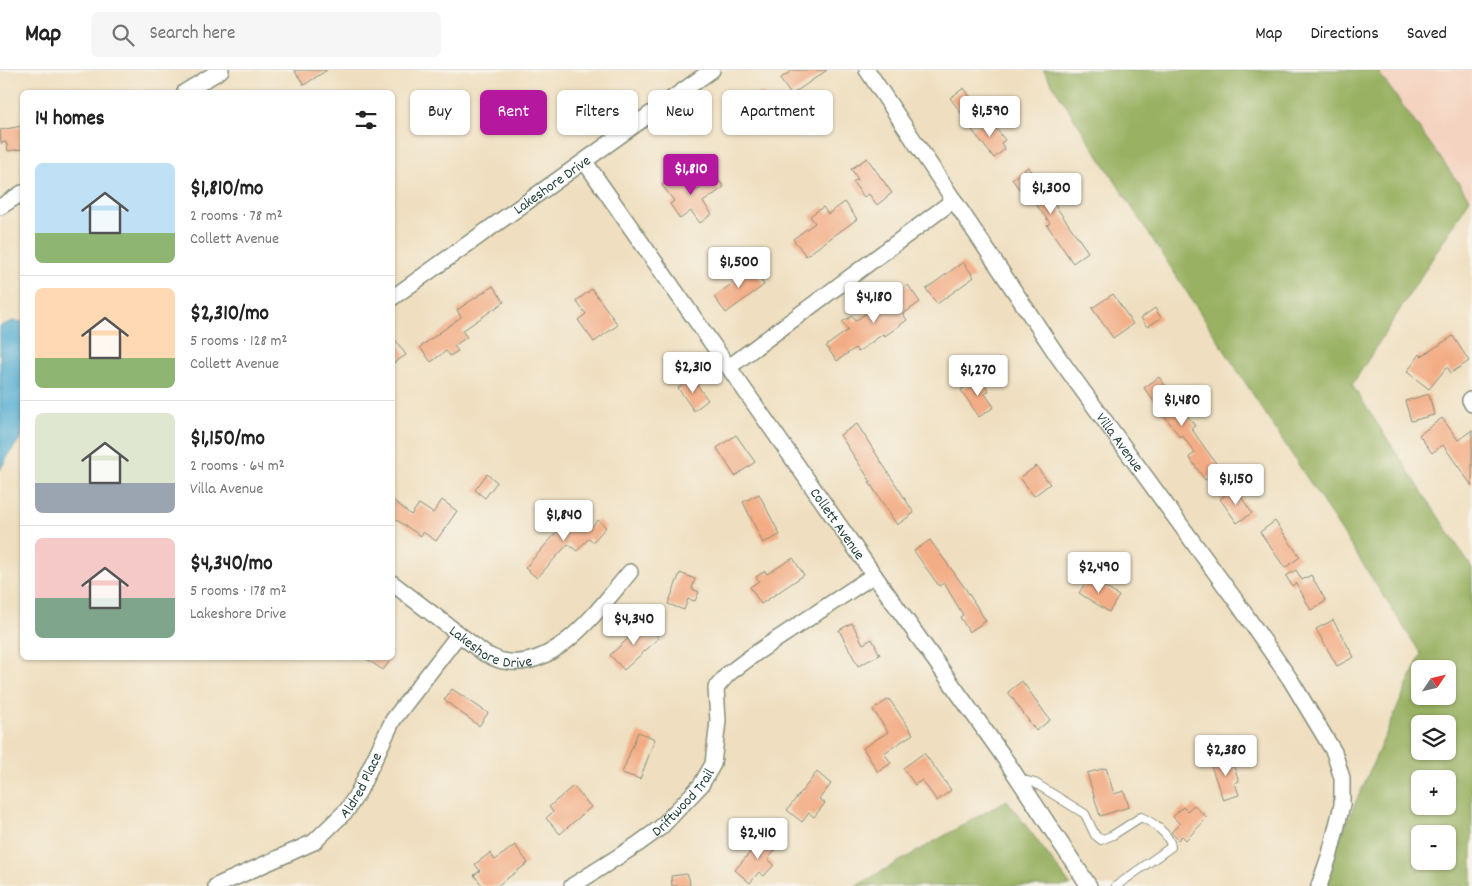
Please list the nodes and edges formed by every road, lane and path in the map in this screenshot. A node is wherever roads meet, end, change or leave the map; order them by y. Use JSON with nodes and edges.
{"nodes":[{"id":1,"x":712,"y":70,"type":"edge"},
{"id":2,"x":866,"y":70,"type":"edge"},
{"id":3,"x":212,"y":72,"type":"edge"},
{"id":4,"x":188,"y":90,"type":"edge"},
{"id":5,"x":585,"y":162,"type":"junction"},
{"id":6,"x":20,"y":194,"type":"edge"},
{"id":7,"x":954,"y":200,"type":"junction"},
{"id":8,"x":0,"y":207,"type":"edge"},
{"id":9,"x":395,"y":296,"type":"edge"},
{"id":10,"x":729,"y":367,"type":"junction"},
{"id":11,"x":630,"y":572,"type":"dead end"},
{"id":12,"x":874,"y":575,"type":"junction"},
{"id":13,"x":395,"y":585,"type":"edge"},
{"id":14,"x":459,"y":634,"type":"junction"},
{"id":15,"x":1018,"y":779,"type":"junction"},
{"id":16,"x":216,"y":886,"type":"edge"},
{"id":17,"x":572,"y":886,"type":"edge"},
{"id":18,"x":1089,"y":886,"type":"edge"},
{"id":19,"x":1116,"y":886,"type":"edge"},
{"id":20,"x":1319,"y":886,"type":"edge"}],
"edges":[{"from":1,"to":5,"type":"street","name":"Lakeshore Drive"},
{"from":2,"to":7,"type":"street","name":"Villa Avenue"},
{"from":3,"to":4,"type":"street"},
{"from":5,"to":9,"type":"street","name":"Lakeshore Drive"},
{"from":5,"to":10,"type":"street","name":"Collett Avenue"},
{"from":6,"to":8,"type":"street"},
{"from":7,"to":10,"type":"street"},
{"from":7,"to":20,"type":"street","name":"Villa Avenue"},
{"from":10,"to":12,"type":"street","name":"Collett Avenue"},
{"from":11,"to":14,"type":"street","name":"Lakeshore Drive"},
{"from":12,"to":15,"type":"street","name":"Collett Avenue"},
{"from":12,"to":17,"type":"street","name":"Driftwood Trail"},
{"from":13,"to":14,"type":"street","name":"Lakeshore Drive"},
{"from":14,"to":16,"type":"street","name":"Aldred Place"},
{"from":15,"to":18,"type":"street","name":"Collett Avenue"},
{"from":15,"to":19,"type":"lane"}]}
